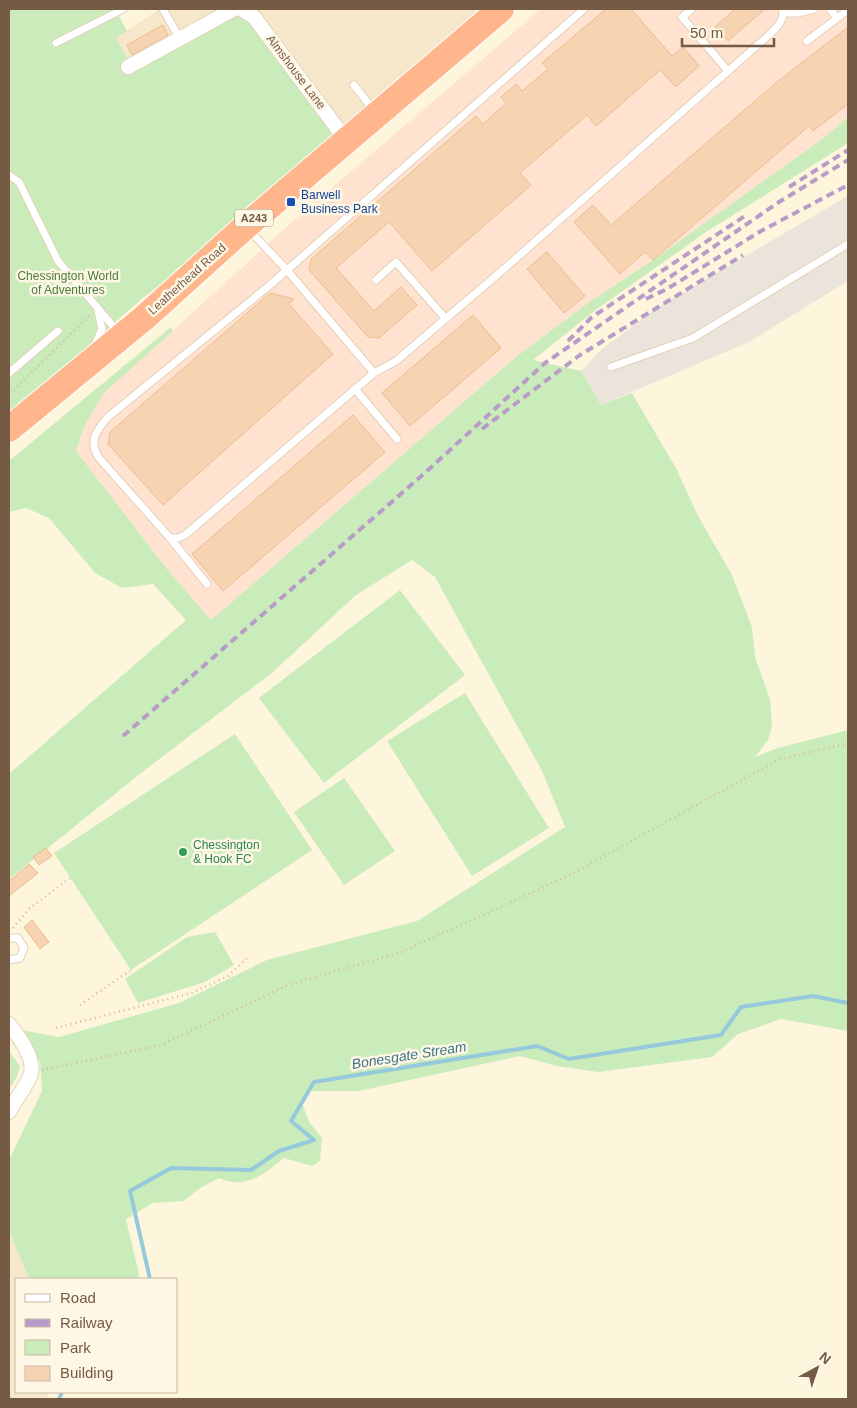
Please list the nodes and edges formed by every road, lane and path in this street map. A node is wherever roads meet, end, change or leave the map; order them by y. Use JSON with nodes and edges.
{"nodes":[{"id":1,"x":123,"y":9,"type":"edge"},
{"id":2,"x":163,"y":9,"type":"edge"},
{"id":3,"x":234,"y":9,"type":"edge"},
{"id":4,"x":242,"y":9,"type":"edge"},
{"id":5,"x":584,"y":9,"type":"edge"},
{"id":6,"x":692,"y":9,"type":"edge"},
{"id":7,"x":814,"y":9,"type":"edge"},
{"id":8,"x":830,"y":9,"type":"edge"},
{"id":9,"x":496,"y":10,"type":"edge"},
{"id":10,"x":848,"y":10,"type":"edge"},
{"id":11,"x":783,"y":11,"type":"edge"},
{"id":12,"x":837,"y":18,"type":"junction"},
{"id":13,"x":180,"y":39,"type":"junction"},
{"id":14,"x":807,"y":41,"type":"dead end"},
{"id":15,"x":56,"y":43,"type":"dead end"},
{"id":16,"x":128,"y":67,"type":"dead end"},
{"id":17,"x":728,"y":71,"type":"junction"},
{"id":18,"x":354,"y":84,"type":"dead end"},
{"id":19,"x":377,"y":114,"type":"junction"},
{"id":20,"x":346,"y":140,"type":"junction"},
{"id":21,"x":9,"y":175,"type":"edge"},
{"id":22,"x":246,"y":226,"type":"junction"},
{"id":23,"x":848,"y":244,"type":"edge"},
{"id":24,"x":286,"y":269,"type":"junction"},
{"id":25,"x":376,"y":280,"type":"dead end"},
{"id":26,"x":97,"y":308,"type":"junction"},
{"id":27,"x":445,"y":318,"type":"junction"},
{"id":28,"x":58,"y":331,"type":"dead end"},
{"id":29,"x":121,"y":336,"type":"junction"},
{"id":30,"x":88,"y":350,"type":"dead end"},
{"id":31,"x":611,"y":367,"type":"dead end"},
{"id":32,"x":9,"y":373,"type":"edge"},
{"id":33,"x":374,"y":373,"type":"junction"},
{"id":34,"x":52,"y":383,"type":"dead end"},
{"id":35,"x":355,"y":390,"type":"junction"},
{"id":36,"x":9,"y":392,"type":"edge"},
{"id":37,"x":30,"y":412,"type":"junction"},
{"id":38,"x":9,"y":429,"type":"edge"},
{"id":39,"x":397,"y":439,"type":"dead end"},
{"id":40,"x":170,"y":538,"type":"junction"},
{"id":41,"x":207,"y":584,"type":"dead end"},
{"id":42,"x":848,"y":743,"type":"edge"},
{"id":43,"x":70,"y":878,"type":"dead end"},
{"id":44,"x":10,"y":937,"type":"edge"},
{"id":45,"x":248,"y":958,"type":"dead end"},
{"id":46,"x":9,"y":960,"type":"edge"},
{"id":47,"x":131,"y":970,"type":"dead end"},
{"id":48,"x":80,"y":1005,"type":"dead end"},
{"id":49,"x":9,"y":1024,"type":"edge"},
{"id":50,"x":56,"y":1028,"type":"dead end"},
{"id":51,"x":31,"y":1073,"type":"junction"},
{"id":52,"x":9,"y":1112,"type":"edge"}],
"edges":[{"from":1,"to":15,"type":"lane"},
{"from":2,"to":13,"type":"lane"},
{"from":3,"to":13,"type":"street"},
{"from":4,"to":20,"type":"street","name":"Almshouse Lane"},
{"from":5,"to":24,"type":"lane"},
{"from":6,"to":17,"type":"lane"},
{"from":7,"to":11,"type":"lane"},
{"from":8,"to":12,"type":"lane"},
{"from":9,"to":19,"type":"highway","name":"Leatherhead Road","number":"A243"},
{"from":10,"to":12,"type":"lane"},
{"from":11,"to":17,"type":"lane"},
{"from":12,"to":14,"type":"lane"},
{"from":13,"to":16,"type":"street"},
{"from":17,"to":27,"type":"lane"},
{"from":18,"to":19,"type":"lane"},
{"from":19,"to":20,"type":"highway","name":"Leatherhead Road","number":"A243"},
{"from":20,"to":22,"type":"highway","name":"Leatherhead Road","number":"A243"},
{"from":21,"to":26,"type":"lane"},
{"from":22,"to":24,"type":"lane"},
{"from":22,"to":29,"type":"highway","name":"Leatherhead Road","number":"A243"},
{"from":23,"to":31,"type":"lane"},
{"from":24,"to":33,"type":"lane"},
{"from":24,"to":40,"type":"lane"},
{"from":25,"to":27,"type":"lane"},
{"from":26,"to":29,"type":"lane"},
{"from":26,"to":30,"type":"lane"},
{"from":26,"to":36,"type":"path"},
{"from":27,"to":33,"type":"lane"},
{"from":28,"to":32,"type":"lane"},
{"from":29,"to":37,"type":"highway","name":"Leatherhead Road","number":"A243"},
{"from":33,"to":35,"type":"lane"},
{"from":34,"to":37,"type":"lane"},
{"from":35,"to":39,"type":"lane"},
{"from":35,"to":40,"type":"lane"},
{"from":37,"to":38,"type":"highway","name":"Leatherhead Road","number":"A243"},
{"from":40,"to":41,"type":"lane"},
{"from":42,"to":51,"type":"path"},
{"from":43,"to":44,"type":"path"},
{"from":44,"to":46,"type":"lane"},
{"from":45,"to":50,"type":"path"},
{"from":47,"to":48,"type":"path"},
{"from":49,"to":51,"type":"street"},
{"from":51,"to":52,"type":"street"}]}
